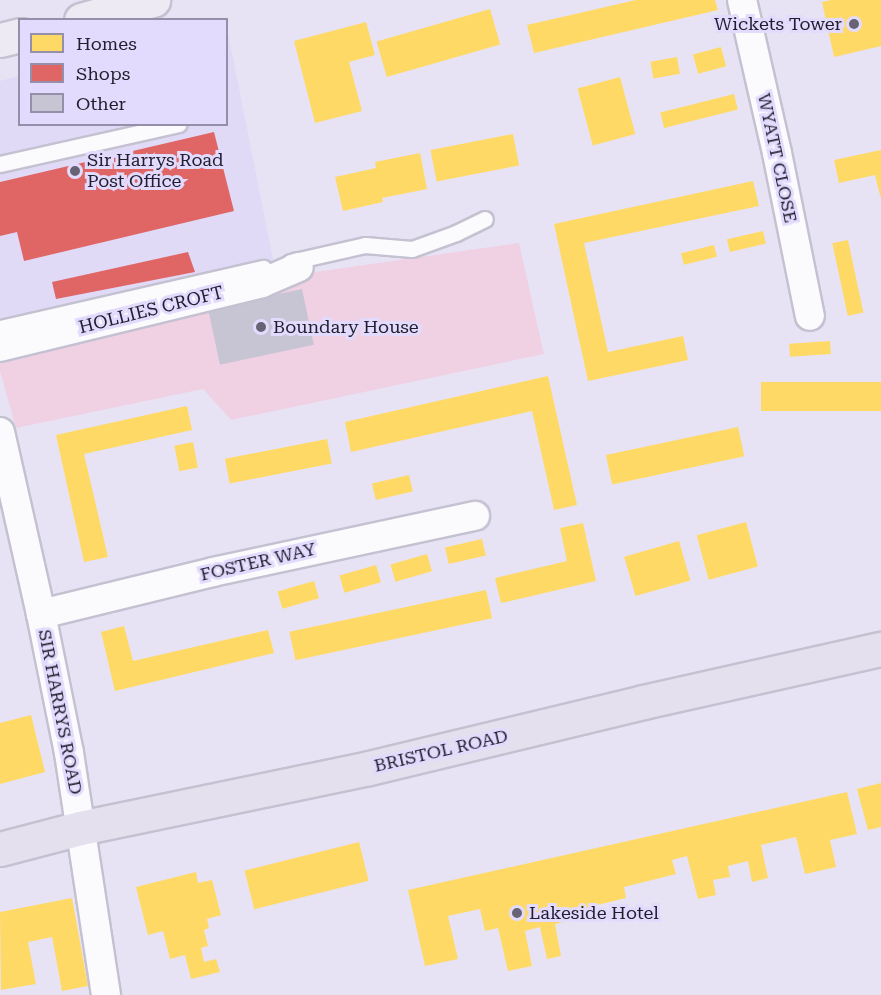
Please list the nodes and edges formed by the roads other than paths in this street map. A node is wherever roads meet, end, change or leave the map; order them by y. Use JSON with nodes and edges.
{"nodes":[{"id":1,"x":153,"y":0,"type":"edge"},
{"id":2,"x":742,"y":0,"type":"edge"},
{"id":3,"x":88,"y":18,"type":"edge"},
{"id":4,"x":18,"y":36,"type":"edge"},
{"id":5,"x":0,"y":40,"type":"edge"},
{"id":6,"x":169,"y":126,"type":"edge"},
{"id":7,"x":0,"y":164,"type":"edge"},
{"id":8,"x":485,"y":219,"type":"dead end"},
{"id":9,"x":299,"y":267,"type":"dead end"},
{"id":10,"x":810,"y":316,"type":"dead end"},
{"id":11,"x":0,"y":328,"type":"edge"},
{"id":12,"x":0,"y":347,"type":"edge"},
{"id":13,"x":0,"y":432,"type":"edge"},
{"id":14,"x":476,"y":516,"type":"dead end"},
{"id":15,"x":41,"y":614,"type":"junction"},
{"id":16,"x":881,"y":649,"type":"edge"},
{"id":17,"x":80,"y":828,"type":"junction"},
{"id":18,"x":0,"y":849,"type":"edge"},
{"id":19,"x":106,"y":995,"type":"edge"}],
"edges":[{"from":1,"to":3,"type":"main road"},
{"from":2,"to":10,"type":"street","name":"WYATT CLOSE"},
{"from":4,"to":5,"type":"main road"},
{"from":6,"to":7,"type":"lane"},
{"from":8,"to":11,"type":"lane"},
{"from":9,"to":12,"type":"street","name":"HOLLIES CROFT"},
{"from":13,"to":15,"type":"street","name":"SIR HARRYS ROAD"},
{"from":14,"to":15,"type":"street","name":"FOSTER WAY"},
{"from":15,"to":17,"type":"street","name":"SIR HARRYS ROAD"},
{"from":16,"to":17,"type":"highway","name":"BRISTOL ROAD"},
{"from":17,"to":18,"type":"highway","name":"BRISTOL ROAD"},
{"from":17,"to":19,"type":"street","name":"SIR HARRYS ROAD"}]}
